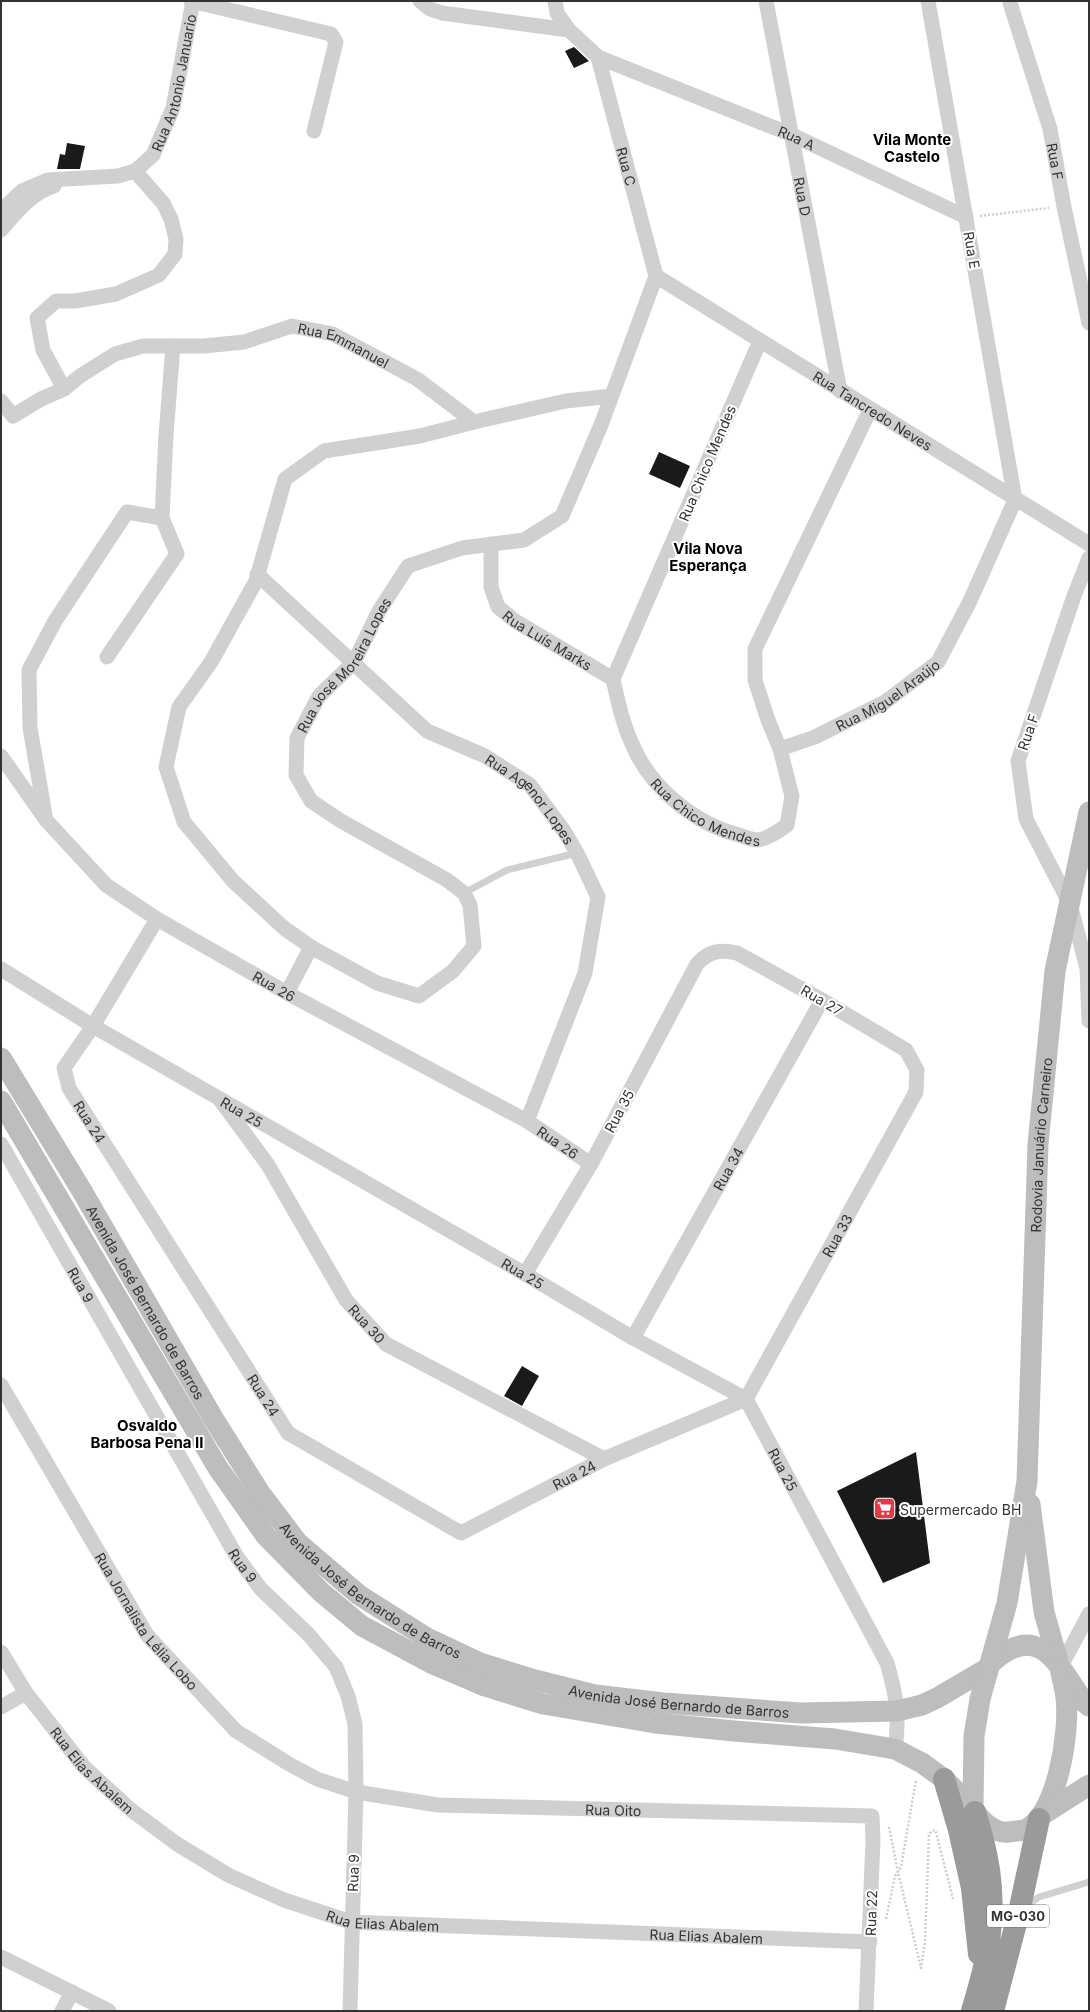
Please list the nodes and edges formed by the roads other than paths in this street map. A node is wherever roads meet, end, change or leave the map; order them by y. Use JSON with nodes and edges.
{"nodes":[{"id":1,"x":192,"y":1,"type":"edge"},
{"id":2,"x":420,"y":1,"type":"edge"},
{"id":3,"x":555,"y":1,"type":"edge"},
{"id":4,"x":766,"y":1,"type":"edge"},
{"id":5,"x":928,"y":1,"type":"edge"},
{"id":6,"x":1010,"y":3,"type":"dead end"},
{"id":7,"x":570,"y":30,"type":"junction"},
{"id":8,"x":598,"y":57,"type":"junction"},
{"id":9,"x":314,"y":131,"type":"dead end"},
{"id":10,"x":790,"y":134,"type":"junction"},
{"id":11,"x":135,"y":171,"type":"junction"},
{"id":12,"x":80,"y":179,"type":"junction"},
{"id":13,"x":1,"y":211,"type":"edge"},
{"id":14,"x":966,"y":218,"type":"junction"},
{"id":15,"x":1,"y":230,"type":"edge"},
{"id":16,"x":656,"y":276,"type":"junction"},
{"id":17,"x":1089,"y":323,"type":"edge"},
{"id":18,"x":760,"y":341,"type":"junction"},
{"id":19,"x":173,"y":346,"type":"junction"},
{"id":20,"x":64,"y":389,"type":"junction"},
{"id":21,"x":840,"y":391,"type":"junction"},
{"id":22,"x":612,"y":396,"type":"junction"},
{"id":23,"x":1,"y":401,"type":"edge"},
{"id":24,"x":870,"y":410,"type":"junction"},
{"id":25,"x":7,"y":415,"type":"edge"},
{"id":26,"x":474,"y":422,"type":"junction"},
{"id":27,"x":1015,"y":500,"type":"junction"},
{"id":28,"x":162,"y":518,"type":"junction"},
{"id":29,"x":491,"y":544,"type":"junction"},
{"id":30,"x":1089,"y":544,"type":"edge"},
{"id":31,"x":1089,"y":558,"type":"edge"},
{"id":32,"x":257,"y":574,"type":"junction"},
{"id":33,"x":107,"y":657,"type":"dead end"},
{"id":34,"x":354,"y":662,"type":"junction"},
{"id":35,"x":613,"y":679,"type":"junction"},
{"id":36,"x":780,"y":749,"type":"junction"},
{"id":37,"x":1,"y":756,"type":"edge"},
{"id":38,"x":1089,"y":812,"type":"edge"},
{"id":39,"x":46,"y":820,"type":"junction"},
{"id":40,"x":577,"y":852,"type":"junction"},
{"id":41,"x":464,"y":893,"type":"junction"},
{"id":42,"x":1070,"y":904,"type":"junction"},
{"id":43,"x":157,"y":918,"type":"junction"},
{"id":44,"x":311,"y":947,"type":"junction"},
{"id":45,"x":714,"y":952,"type":"joint"},
{"id":46,"x":1,"y":969,"type":"edge"},
{"id":47,"x":287,"y":993,"type":"junction"},
{"id":48,"x":822,"y":1000,"type":"junction"},
{"id":49,"x":1089,"y":1021,"type":"edge"},
{"id":50,"x":93,"y":1026,"type":"junction"},
{"id":51,"x":1,"y":1058,"type":"edge"},
{"id":52,"x":917,"y":1070,"type":"joint"},
{"id":53,"x":217,"y":1096,"type":"junction"},
{"id":54,"x":2,"y":1104,"type":"edge"},
{"id":55,"x":527,"y":1121,"type":"junction"},
{"id":56,"x":1,"y":1144,"type":"edge"},
{"id":57,"x":591,"y":1164,"type":"junction"},
{"id":58,"x":525,"y":1274,"type":"junction"},
{"id":59,"x":633,"y":1338,"type":"junction"},
{"id":60,"x":1,"y":1385,"type":"edge"},
{"id":61,"x":746,"y":1399,"type":"junction"},
{"id":62,"x":604,"y":1459,"type":"junction"},
{"id":63,"x":1027,"y":1481,"type":"junction"},
{"id":64,"x":1089,"y":1614,"type":"edge"},
{"id":65,"x":1,"y":1652,"type":"edge"},
{"id":66,"x":990,"y":1665,"type":"junction"},
{"id":67,"x":1059,"y":1666,"type":"junction"},
{"id":68,"x":26,"y":1693,"type":"junction"},
{"id":69,"x":1089,"y":1706,"type":"edge"},
{"id":70,"x":1,"y":1707,"type":"edge"},
{"id":71,"x":897,"y":1711,"type":"junction"},
{"id":72,"x":895,"y":1749,"type":"junction"},
{"id":73,"x":944,"y":1779,"type":"junction"},
{"id":74,"x":1089,"y":1785,"type":"edge"},
{"id":75,"x":356,"y":1792,"type":"junction"},
{"id":76,"x":974,"y":1810,"type":"junction"},
{"id":77,"x":872,"y":1816,"type":"joint"},
{"id":78,"x":1040,"y":1818,"type":"junction"},
{"id":79,"x":1089,"y":1882,"type":"edge"},
{"id":80,"x":1019,"y":1912,"type":"junction"},
{"id":81,"x":352,"y":1922,"type":"junction"},
{"id":82,"x":870,"y":1942,"type":"junction"},
{"id":83,"x":1,"y":1956,"type":"edge"},
{"id":84,"x":981,"y":1974,"type":"junction"},
{"id":85,"x":72,"y":1992,"type":"junction"},
{"id":86,"x":62,"y":2011,"type":"edge"},
{"id":87,"x":109,"y":2011,"type":"edge"},
{"id":88,"x":350,"y":2011,"type":"edge"},
{"id":89,"x":866,"y":2011,"type":"edge"},
{"id":90,"x":972,"y":2011,"type":"edge"},
{"id":91,"x":993,"y":2011,"type":"edge"}],
"edges":[{"from":1,"to":9,"type":"street"},
{"from":1,"to":11,"type":"street","name":"Rua Antonio Januario"},
{"from":2,"to":7,"type":"street"},
{"from":3,"to":7,"type":"street","name":"Rua A"},
{"from":4,"to":10,"type":"street","name":"Rua D"},
{"from":5,"to":14,"type":"street","name":"Rua E"},
{"from":6,"to":17,"type":"street","name":"Rua F"},
{"from":7,"to":8,"type":"street","name":"Rua A"},
{"from":8,"to":10,"type":"street","name":"Rua A"},
{"from":8,"to":16,"type":"street","name":"Rua C"},
{"from":10,"to":14,"type":"street","name":"Rua A"},
{"from":10,"to":21,"type":"street","name":"Rua D"},
{"from":11,"to":12,"type":"street","name":"Rua Antonio Januario"},
{"from":11,"to":20,"type":"street"},
{"from":12,"to":13,"type":"street","name":"Rua Antonio Januario"},
{"from":12,"to":15,"type":"street","name":"Rua Antonio Januario"},
{"from":14,"to":27,"type":"street","name":"Rua E"},
{"from":16,"to":18,"type":"street","name":"Rua Tancredo Neves"},
{"from":16,"to":22,"type":"street","name":"Rua José Moreira Lopes"},
{"from":18,"to":21,"type":"street","name":"Rua Tancredo Neves"},
{"from":18,"to":35,"type":"street","name":"Rua Chico Mendes"},
{"from":19,"to":20,"type":"street"},
{"from":19,"to":26,"type":"street","name":"Rua Emmanuel"},
{"from":19,"to":28,"type":"street"},
{"from":20,"to":25,"type":"street"},
{"from":21,"to":24,"type":"street","name":"Rua Tancredo Neves"},
{"from":22,"to":26,"type":"street"},
{"from":22,"to":29,"type":"street","name":"Rua José Moreira Lopes"},
{"from":23,"to":25,"type":"street"},
{"from":24,"to":27,"type":"street","name":"Rua Tancredo Neves"},
{"from":24,"to":36,"type":"street","name":"Rua Chico Mendes"},
{"from":26,"to":32,"type":"street"},
{"from":27,"to":30,"type":"street","name":"Rua Tancredo Neves"},
{"from":27,"to":36,"type":"street","name":"Rua Miguel Araújo"},
{"from":28,"to":33,"type":"street"},
{"from":28,"to":39,"type":"street"},
{"from":29,"to":34,"type":"street","name":"Rua José Moreira Lopes"},
{"from":29,"to":35,"type":"street","name":"Rua Luís Marks"},
{"from":31,"to":42,"type":"street","name":"Rua F"},
{"from":32,"to":34,"type":"street","name":"Rua Agenor Lopes"},
{"from":32,"to":44,"type":"street"},
{"from":34,"to":40,"type":"street","name":"Rua Agenor Lopes"},
{"from":34,"to":41,"type":"street","name":"Rua José Moreira Lopes"},
{"from":35,"to":36,"type":"street","name":"Rua Chico Mendes"},
{"from":37,"to":39,"type":"street","name":"Rua 26"},
{"from":38,"to":42,"type":"main road","name":"Rodovia Januário Carneiro","number":"MG-030"},
{"from":39,"to":43,"type":"street","name":"Rua 26"},
{"from":40,"to":41,"type":"lane"},
{"from":40,"to":55,"type":"street","name":"Rua Agenor Lopes"},
{"from":41,"to":44,"type":"street"},
{"from":42,"to":49,"type":"street","name":"Rua F"},
{"from":42,"to":63,"type":"main road","name":"Rodovia Januário Carneiro","number":"MG-030"},
{"from":43,"to":47,"type":"street","name":"Rua 26"},
{"from":43,"to":50,"type":"street","name":"Rua 24"},
{"from":44,"to":47,"type":"street"},
{"from":45,"to":48,"type":"street","name":"Rua 27"},
{"from":45,"to":57,"type":"street","name":"Rua 35"},
{"from":46,"to":50,"type":"street","name":"Rua 25"},
{"from":47,"to":55,"type":"street","name":"Rua 26"},
{"from":48,"to":52,"type":"street","name":"Rua 27"},
{"from":48,"to":59,"type":"street","name":"Rua 34"},
{"from":50,"to":53,"type":"street","name":"Rua 25"},
{"from":50,"to":62,"type":"street","name":"Rua 24"},
{"from":51,"to":71,"type":"main road","name":"Avenida José Bernardo de Barros"},
{"from":52,"to":61,"type":"street","name":"Rua 33"},
{"from":53,"to":58,"type":"street","name":"Rua 25"},
{"from":53,"to":62,"type":"street","name":"Rua 30"},
{"from":54,"to":72,"type":"main road","name":"Avenida José Bernardo de Barros"},
{"from":55,"to":57,"type":"street","name":"Rua 26"},
{"from":56,"to":75,"type":"street","name":"Rua 9"},
{"from":57,"to":58,"type":"street","name":"Rua 35"},
{"from":58,"to":59,"type":"street","name":"Rua 25"},
{"from":59,"to":61,"type":"street","name":"Rua 25"},
{"from":60,"to":75,"type":"street","name":"Rua Jornalista Lélia Lobo"},
{"from":61,"to":62,"type":"street","name":"Rua 24"},
{"from":61,"to":71,"type":"street","name":"Rua 25"},
{"from":63,"to":66,"type":"main road","name":"Rodovia Januário Carneiro","number":"MG-030"},
{"from":63,"to":67,"type":"main road","name":"Rodovia Januário Carneiro","number":"MG-030"},
{"from":64,"to":67,"type":"street"},
{"from":65,"to":68,"type":"street","name":"Rua Elias Abalem"},
{"from":66,"to":67,"type":"main road"},
{"from":66,"to":71,"type":"main road","name":"Avenida José Bernardo de Barros"},
{"from":66,"to":76,"type":"main road","name":"Rodovia Januário Carneiro","number":"MG-030"},
{"from":67,"to":69,"type":"main road"},
{"from":67,"to":78,"type":"main road","name":"Rodovia Januário Carneiro","number":"MG-030"},
{"from":68,"to":70,"type":"street"},
{"from":68,"to":81,"type":"street","name":"Rua Elias Abalem"},
{"from":71,"to":72,"type":"street","name":"Rua 25"},
{"from":72,"to":73,"type":"main road","name":"Avenida José Bernardo de Barros"},
{"from":73,"to":76,"type":"main road","name":"Avenida José Bernardo de Barros"},
{"from":73,"to":84,"type":"highway"},
{"from":74,"to":78,"type":"main road"},
{"from":75,"to":77,"type":"street","name":"Rua Oito"},
{"from":75,"to":81,"type":"street","name":"Rua 9"},
{"from":76,"to":78,"type":"main road"},
{"from":76,"to":84,"type":"highway","name":"Rodovia Januário Carneiro","number":"MG-030"},
{"from":77,"to":82,"type":"street","name":"Rua 22"},
{"from":78,"to":80,"type":"highway","name":"Rodovia Januário Carneiro","number":"MG-030"},
{"from":79,"to":80,"type":"lane"},
{"from":80,"to":91,"type":"highway","name":"Rodovia Januário Carneiro","number":"MG-030"},
{"from":81,"to":82,"type":"street","name":"Rua Elias Abalem"},
{"from":81,"to":88,"type":"street","name":"Rua 9"},
{"from":82,"to":89,"type":"street","name":"Rua 22"},
{"from":83,"to":85,"type":"street"},
{"from":84,"to":90,"type":"highway","name":"Rodovia Januário Carneiro","number":"MG-030"},
{"from":85,"to":86,"type":"street"},
{"from":85,"to":87,"type":"street"}]}
